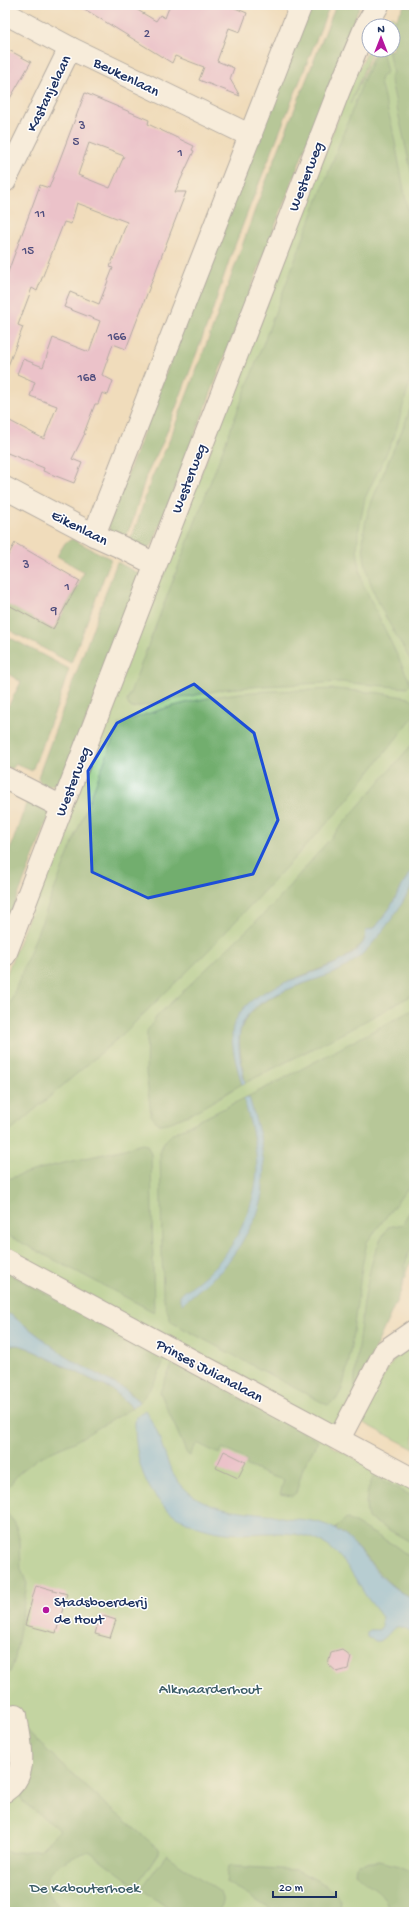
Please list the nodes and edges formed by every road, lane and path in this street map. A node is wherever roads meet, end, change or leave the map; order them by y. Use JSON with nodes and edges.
{"nodes":[{"id":1,"x":301,"y":5,"type":"edge"},
{"id":2,"x":378,"y":5,"type":"edge"},
{"id":3,"x":5,"y":13,"type":"edge"},
{"id":4,"x":70,"y":48,"type":"junction"},
{"id":5,"x":251,"y":136,"type":"junction"},
{"id":6,"x":5,"y":181,"type":"edge"},
{"id":7,"x":5,"y":488,"type":"edge"},
{"id":8,"x":94,"y":535,"type":"junction"},
{"id":9,"x":156,"y":564,"type":"junction"},
{"id":10,"x":5,"y":778,"type":"edge"},
{"id":11,"x":62,"y":807,"type":"junction"},
{"id":12,"x":5,"y":955,"type":"edge"},
{"id":13,"x":5,"y":1260,"type":"edge"},
{"id":14,"x":414,"y":1331,"type":"edge"},
{"id":15,"x":339,"y":1439,"type":"junction"},
{"id":16,"x":414,"y":1480,"type":"edge"},
{"id":17,"x":16,"y":1716,"type":"dead end"},
{"id":18,"x":5,"y":1791,"type":"edge"}],
"edges":[{"from":1,"to":5,"type":"street"},
{"from":2,"to":9,"type":"street","name":"Westerweg"},
{"from":3,"to":4,"type":"street","name":"Beukenlaan"},
{"from":4,"to":5,"type":"street","name":"Beukenlaan"},
{"from":4,"to":6,"type":"street","name":"Kastanjelaan"},
{"from":5,"to":8,"type":"street"},
{"from":7,"to":8,"type":"street","name":"Eikenlaan"},
{"from":8,"to":9,"type":"street","name":"Eikenlaan"},
{"from":9,"to":11,"type":"street","name":"Westerweg"},
{"from":10,"to":11,"type":"street"},
{"from":11,"to":12,"type":"street","name":"Westerweg"},
{"from":13,"to":15,"type":"street","name":"Prinses Julianalaan"},
{"from":14,"to":15,"type":"street"},
{"from":15,"to":16,"type":"street","name":"Prinses Julianalaan"},
{"from":17,"to":18,"type":"street"}]}
